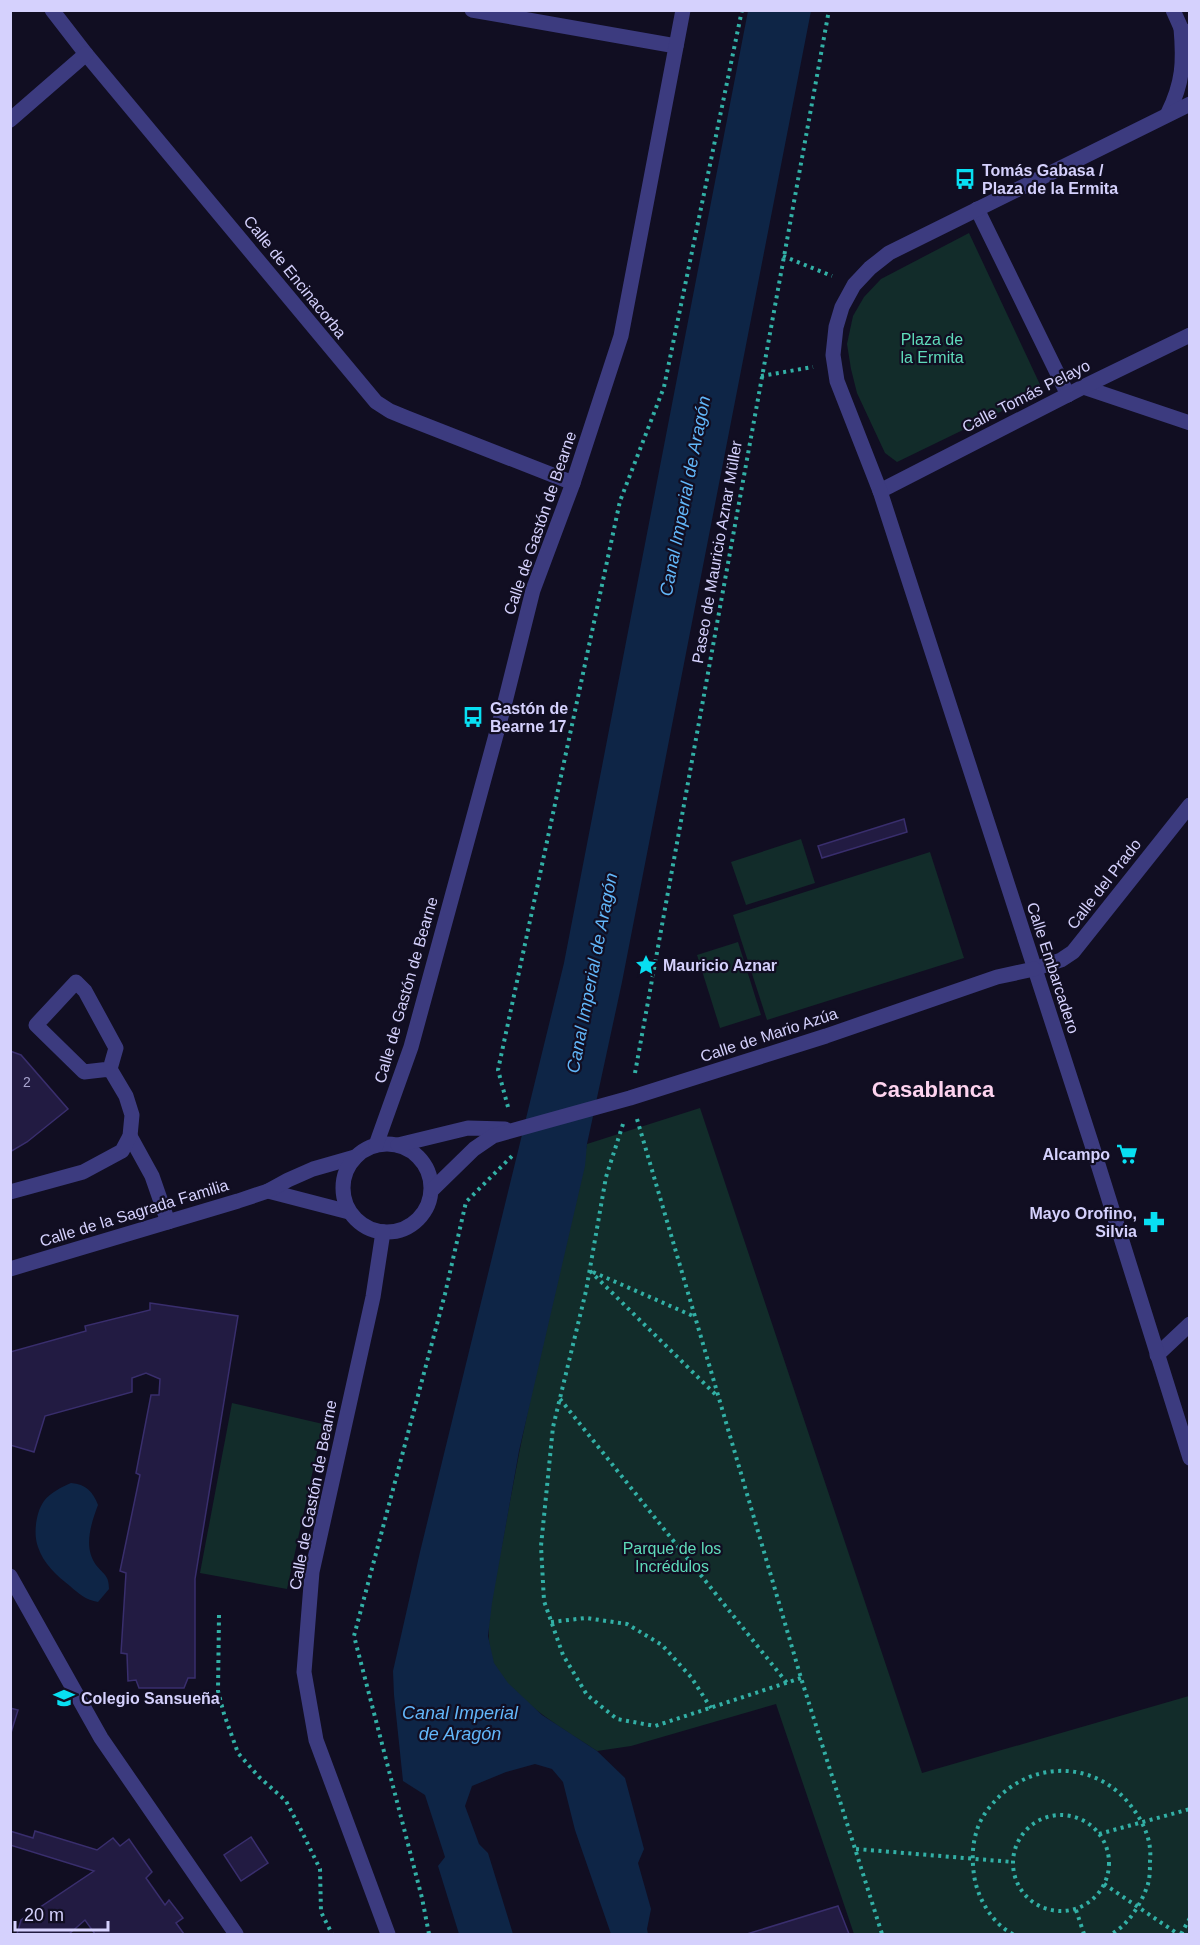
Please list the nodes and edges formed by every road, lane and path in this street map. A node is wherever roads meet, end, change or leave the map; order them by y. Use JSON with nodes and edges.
{"nodes":[{"id":1,"x":52,"y":10,"type":"edge"},
{"id":2,"x":472,"y":10,"type":"edge"},
{"id":3,"x":683,"y":10,"type":"edge"},
{"id":4,"x":742,"y":10,"type":"edge"},
{"id":5,"x":829,"y":10,"type":"edge"},
{"id":6,"x":1173,"y":10,"type":"edge"},
{"id":7,"x":1185,"y":32,"type":"edge"},
{"id":8,"x":676,"y":46,"type":"junction"},
{"id":9,"x":86,"y":54,"type":"junction"},
{"id":10,"x":1190,"y":104,"type":"edge"},
{"id":11,"x":1168,"y":113,"type":"junction"},
{"id":12,"x":10,"y":120,"type":"edge"},
{"id":13,"x":977,"y":209,"type":"junction"},
{"id":14,"x":783,"y":256,"type":"junction"},
{"id":15,"x":854,"y":285,"type":"junction"},
{"id":16,"x":1190,"y":335,"type":"edge"},
{"id":17,"x":835,"y":363,"type":"junction"},
{"id":18,"x":761,"y":376,"type":"junction"},
{"id":19,"x":1083,"y":387,"type":"junction"},
{"id":20,"x":1068,"y":395,"type":"junction"},
{"id":21,"x":1190,"y":423,"type":"edge"},
{"id":22,"x":573,"y":483,"type":"junction"},
{"id":23,"x":880,"y":491,"type":"junction"},
{"id":24,"x":1190,"y":805,"type":"edge"},
{"id":25,"x":1034,"y":969,"type":"junction"},
{"id":26,"x":110,"y":1070,"type":"junction"},
{"id":27,"x":630,"y":1098,"type":"junction"},
{"id":28,"x":517,"y":1129,"type":"junction"},
{"id":29,"x":130,"y":1136,"type":"junction"},
{"id":30,"x":376,"y":1144,"type":"junction"},
{"id":31,"x":398,"y":1145,"type":"junction"},
{"id":32,"x":355,"y":1156,"type":"junction"},
{"id":33,"x":432,"y":1190,"type":"junction"},
{"id":34,"x":268,"y":1191,"type":"junction"},
{"id":35,"x":10,"y":1192,"type":"edge"},
{"id":36,"x":349,"y":1212,"type":"junction"},
{"id":37,"x":168,"y":1222,"type":"junction"},
{"id":38,"x":383,"y":1232,"type":"junction"},
{"id":39,"x":10,"y":1269,"type":"edge"},
{"id":40,"x":589,"y":1270,"type":"junction"},
{"id":41,"x":694,"y":1316,"type":"junction"},
{"id":42,"x":1190,"y":1324,"type":"edge"},
{"id":43,"x":1157,"y":1355,"type":"junction"},
{"id":44,"x":718,"y":1397,"type":"junction"},
{"id":45,"x":560,"y":1399,"type":"junction"},
{"id":46,"x":1190,"y":1458,"type":"edge"},
{"id":47,"x":10,"y":1576,"type":"edge"},
{"id":48,"x":219,"y":1615,"type":"dead end"},
{"id":49,"x":551,"y":1622,"type":"junction"},
{"id":50,"x":801,"y":1678,"type":"junction"},
{"id":51,"x":787,"y":1683,"type":"junction"},
{"id":52,"x":711,"y":1708,"type":"junction"},
{"id":53,"x":1190,"y":1809,"type":"edge"},
{"id":54,"x":1143,"y":1822,"type":"junction"},
{"id":55,"x":1099,"y":1834,"type":"junction"},
{"id":56,"x":856,"y":1849,"type":"junction"},
{"id":57,"x":972,"y":1858,"type":"junction"},
{"id":58,"x":1013,"y":1862,"type":"junction"},
{"id":59,"x":1104,"y":1884,"type":"junction"},
{"id":60,"x":1138,"y":1907,"type":"junction"},
{"id":61,"x":1076,"y":1910,"type":"junction"},
{"id":62,"x":1190,"y":1918,"type":"edge"},
{"id":63,"x":236,"y":1935,"type":"edge"},
{"id":64,"x":332,"y":1935,"type":"edge"},
{"id":65,"x":388,"y":1935,"type":"edge"},
{"id":66,"x":429,"y":1935,"type":"edge"},
{"id":67,"x":882,"y":1935,"type":"edge"},
{"id":68,"x":1013,"y":1935,"type":"edge"},
{"id":69,"x":1084,"y":1935,"type":"edge"},
{"id":70,"x":1111,"y":1935,"type":"edge"},
{"id":71,"x":1179,"y":1935,"type":"edge"}],
"edges":[{"from":1,"to":9,"type":"street","name":"Calle de Encinacorba"},
{"from":2,"to":8,"type":"street"},
{"from":3,"to":8,"type":"street","name":"Calle de Gastón de Bearne"},
{"from":4,"to":28,"type":"path"},
{"from":5,"to":14,"type":"path","name":"Paseo de Mauricio Aznar Müller"},
{"from":6,"to":7,"type":"street"},
{"from":7,"to":11,"type":"street"},
{"from":8,"to":22,"type":"street","name":"Calle de Gastón de Bearne"},
{"from":9,"to":12,"type":"street"},
{"from":9,"to":22,"type":"street","name":"Calle de Encinacorba"},
{"from":10,"to":11,"type":"street","name":"Calle Embarcadero"},
{"from":11,"to":13,"type":"street","name":"Calle Embarcadero"},
{"from":13,"to":15,"type":"street","name":"Calle Embarcadero"},
{"from":13,"to":20,"type":"street"},
{"from":14,"to":15,"type":"path"},
{"from":14,"to":18,"type":"path","name":"Paseo de Mauricio Aznar Müller"},
{"from":15,"to":17,"type":"street","name":"Calle Embarcadero"},
{"from":16,"to":19,"type":"street","name":"Calle Tomás Pelayo"},
{"from":17,"to":18,"type":"path"},
{"from":17,"to":23,"type":"street","name":"Calle Embarcadero"},
{"from":18,"to":27,"type":"path","name":"Paseo de Mauricio Aznar Müller"},
{"from":19,"to":20,"type":"street","name":"Calle Tomás Pelayo"},
{"from":19,"to":21,"type":"street"},
{"from":20,"to":23,"type":"street","name":"Calle Tomás Pelayo"},
{"from":22,"to":30,"type":"street","name":"Calle de Gastón de Bearne"},
{"from":23,"to":25,"type":"street","name":"Calle Embarcadero"},
{"from":24,"to":25,"type":"street","name":"Calle del Prado"},
{"from":25,"to":27,"type":"street","name":"Calle de Mario Azúa"},
{"from":25,"to":43,"type":"street","name":"Calle Embarcadero"},
{"from":26,"to":26,"type":"street"},
{"from":26,"to":29,"type":"street"},
{"from":27,"to":28,"type":"street","name":"Calle de Mario Azúa"},
{"from":27,"to":40,"type":"path","name":"Paseo de Mauricio Aznar Müller"},
{"from":27,"to":41,"type":"path"},
{"from":28,"to":31,"type":"street","name":"Calle de Mario Azúa"},
{"from":28,"to":33,"type":"street","name":"Calle de Mario Azúa"},
{"from":28,"to":66,"type":"path"},
{"from":29,"to":35,"type":"street"},
{"from":29,"to":37,"type":"street"},
{"from":30,"to":31,"type":"street"},
{"from":30,"to":32,"type":"street"},
{"from":31,"to":33,"type":"street"},
{"from":32,"to":34,"type":"street","name":"Calle de la Sagrada Familia"},
{"from":32,"to":36,"type":"street"},
{"from":33,"to":38,"type":"street"},
{"from":34,"to":36,"type":"street"},
{"from":34,"to":37,"type":"street","name":"Calle de la Sagrada Familia"},
{"from":36,"to":38,"type":"street"},
{"from":37,"to":39,"type":"street","name":"Calle de la Sagrada Familia"},
{"from":38,"to":65,"type":"street","name":"Calle de Gastón de Bearne"},
{"from":40,"to":41,"type":"path"},
{"from":40,"to":44,"type":"path"},
{"from":40,"to":45,"type":"path","name":"Paseo de Mauricio Aznar Müller"},
{"from":41,"to":44,"type":"path"},
{"from":42,"to":43,"type":"street"},
{"from":43,"to":46,"type":"street","name":"Calle Embarcadero"},
{"from":44,"to":50,"type":"path"},
{"from":45,"to":49,"type":"path","name":"Paseo de Mauricio Aznar Müller"},
{"from":45,"to":51,"type":"path"},
{"from":47,"to":63,"type":"street"},
{"from":48,"to":64,"type":"path"},
{"from":49,"to":52,"type":"path"},
{"from":49,"to":52,"type":"path","name":"Paseo de Mauricio Aznar Müller"},
{"from":50,"to":51,"type":"path","name":"Paseo de Mauricio Aznar Müller"},
{"from":50,"to":56,"type":"path"},
{"from":51,"to":52,"type":"path","name":"Paseo de Mauricio Aznar Müller"},
{"from":53,"to":54,"type":"path"},
{"from":54,"to":55,"type":"path"},
{"from":54,"to":57,"type":"path"},
{"from":54,"to":60,"type":"path"},
{"from":55,"to":58,"type":"path"},
{"from":55,"to":59,"type":"path"},
{"from":56,"to":57,"type":"path"},
{"from":56,"to":67,"type":"path"},
{"from":57,"to":58,"type":"path"},
{"from":57,"to":68,"type":"path"},
{"from":58,"to":61,"type":"path"},
{"from":59,"to":60,"type":"path"},
{"from":59,"to":61,"type":"path"},
{"from":60,"to":70,"type":"path"},
{"from":60,"to":71,"type":"path"},
{"from":61,"to":69,"type":"path"},
{"from":62,"to":71,"type":"path"}]}
